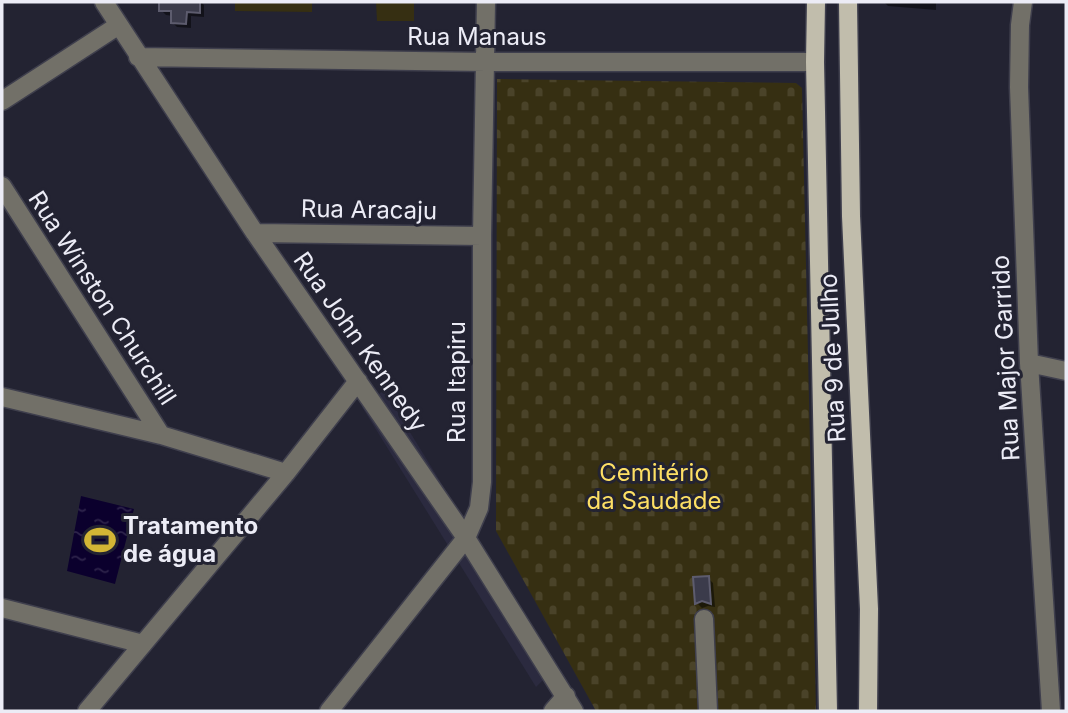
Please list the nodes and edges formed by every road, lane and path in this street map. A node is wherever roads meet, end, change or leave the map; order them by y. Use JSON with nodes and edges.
{"nodes":[{"id":1,"x":104,"y":2,"type":"edge"},
{"id":2,"x":486,"y":2,"type":"edge"},
{"id":3,"x":816,"y":2,"type":"edge"},
{"id":4,"x":848,"y":2,"type":"edge"},
{"id":5,"x":1023,"y":2,"type":"edge"},
{"id":6,"x":119,"y":25,"type":"junction"},
{"id":7,"x":138,"y":57,"type":"junction"},
{"id":8,"x":486,"y":62,"type":"junction"},
{"id":9,"x":815,"y":62,"type":"junction"},
{"id":10,"x":2,"y":101,"type":"edge"},
{"id":11,"x":2,"y":186,"type":"edge"},
{"id":12,"x":255,"y":233,"type":"junction"},
{"id":13,"x":482,"y":236,"type":"junction"},
{"id":14,"x":1029,"y":363,"type":"junction"},
{"id":15,"x":1066,"y":372,"type":"edge"},
{"id":16,"x":358,"y":381,"type":"junction"},
{"id":17,"x":2,"y":397,"type":"edge"},
{"id":18,"x":161,"y":435,"type":"junction"},
{"id":19,"x":285,"y":473,"type":"junction"},
{"id":20,"x":466,"y":538,"type":"junction"},
{"id":21,"x":2,"y":608,"type":"edge"},
{"id":22,"x":704,"y":619,"type":"dead end"},
{"id":23,"x":143,"y":644,"type":"junction"},
{"id":24,"x":570,"y":703,"type":"edge"},
{"id":25,"x":87,"y":711,"type":"edge"},
{"id":26,"x":329,"y":711,"type":"edge"},
{"id":27,"x":553,"y":711,"type":"edge"},
{"id":28,"x":708,"y":711,"type":"edge"},
{"id":29,"x":828,"y":711,"type":"edge"},
{"id":30,"x":868,"y":711,"type":"edge"},
{"id":31,"x":1051,"y":711,"type":"edge"}],
"edges":[{"from":1,"to":6,"type":"street","name":"Rua John Kennedy"},
{"from":2,"to":8,"type":"street","name":"Rua Itapiru"},
{"from":3,"to":9,"type":"main road","name":"Rua 9 de Julho"},
{"from":4,"to":30,"type":"main road","name":"Rua 9 de Julho"},
{"from":5,"to":14,"type":"street","name":"Rua Major Garrido"},
{"from":6,"to":7,"type":"street","name":"Rua John Kennedy"},
{"from":6,"to":10,"type":"street"},
{"from":7,"to":8,"type":"street","name":"Rua Manaus"},
{"from":7,"to":12,"type":"street","name":"Rua John Kennedy"},
{"from":8,"to":9,"type":"street","name":"Rua Manaus"},
{"from":8,"to":13,"type":"street","name":"Rua Itapiru"},
{"from":9,"to":29,"type":"main road","name":"Rua 9 de Julho"},
{"from":11,"to":18,"type":"street","name":"Rua Winston Churchill"},
{"from":12,"to":13,"type":"street","name":"Rua Aracaju"},
{"from":12,"to":16,"type":"street","name":"Rua John Kennedy"},
{"from":13,"to":20,"type":"street","name":"Rua Itapiru"},
{"from":14,"to":15,"type":"street"},
{"from":14,"to":31,"type":"street","name":"Rua Major Garrido"},
{"from":16,"to":19,"type":"street"},
{"from":16,"to":20,"type":"street","name":"Rua John Kennedy"},
{"from":17,"to":18,"type":"street"},
{"from":18,"to":19,"type":"street"},
{"from":19,"to":23,"type":"street"},
{"from":20,"to":24,"type":"street","name":"Rua John Kennedy"},
{"from":20,"to":26,"type":"street","name":"Rua Itapiru"},
{"from":21,"to":23,"type":"street"},
{"from":22,"to":28,"type":"street"},
{"from":23,"to":25,"type":"street"},
{"from":24,"to":27,"type":"street"}]}
